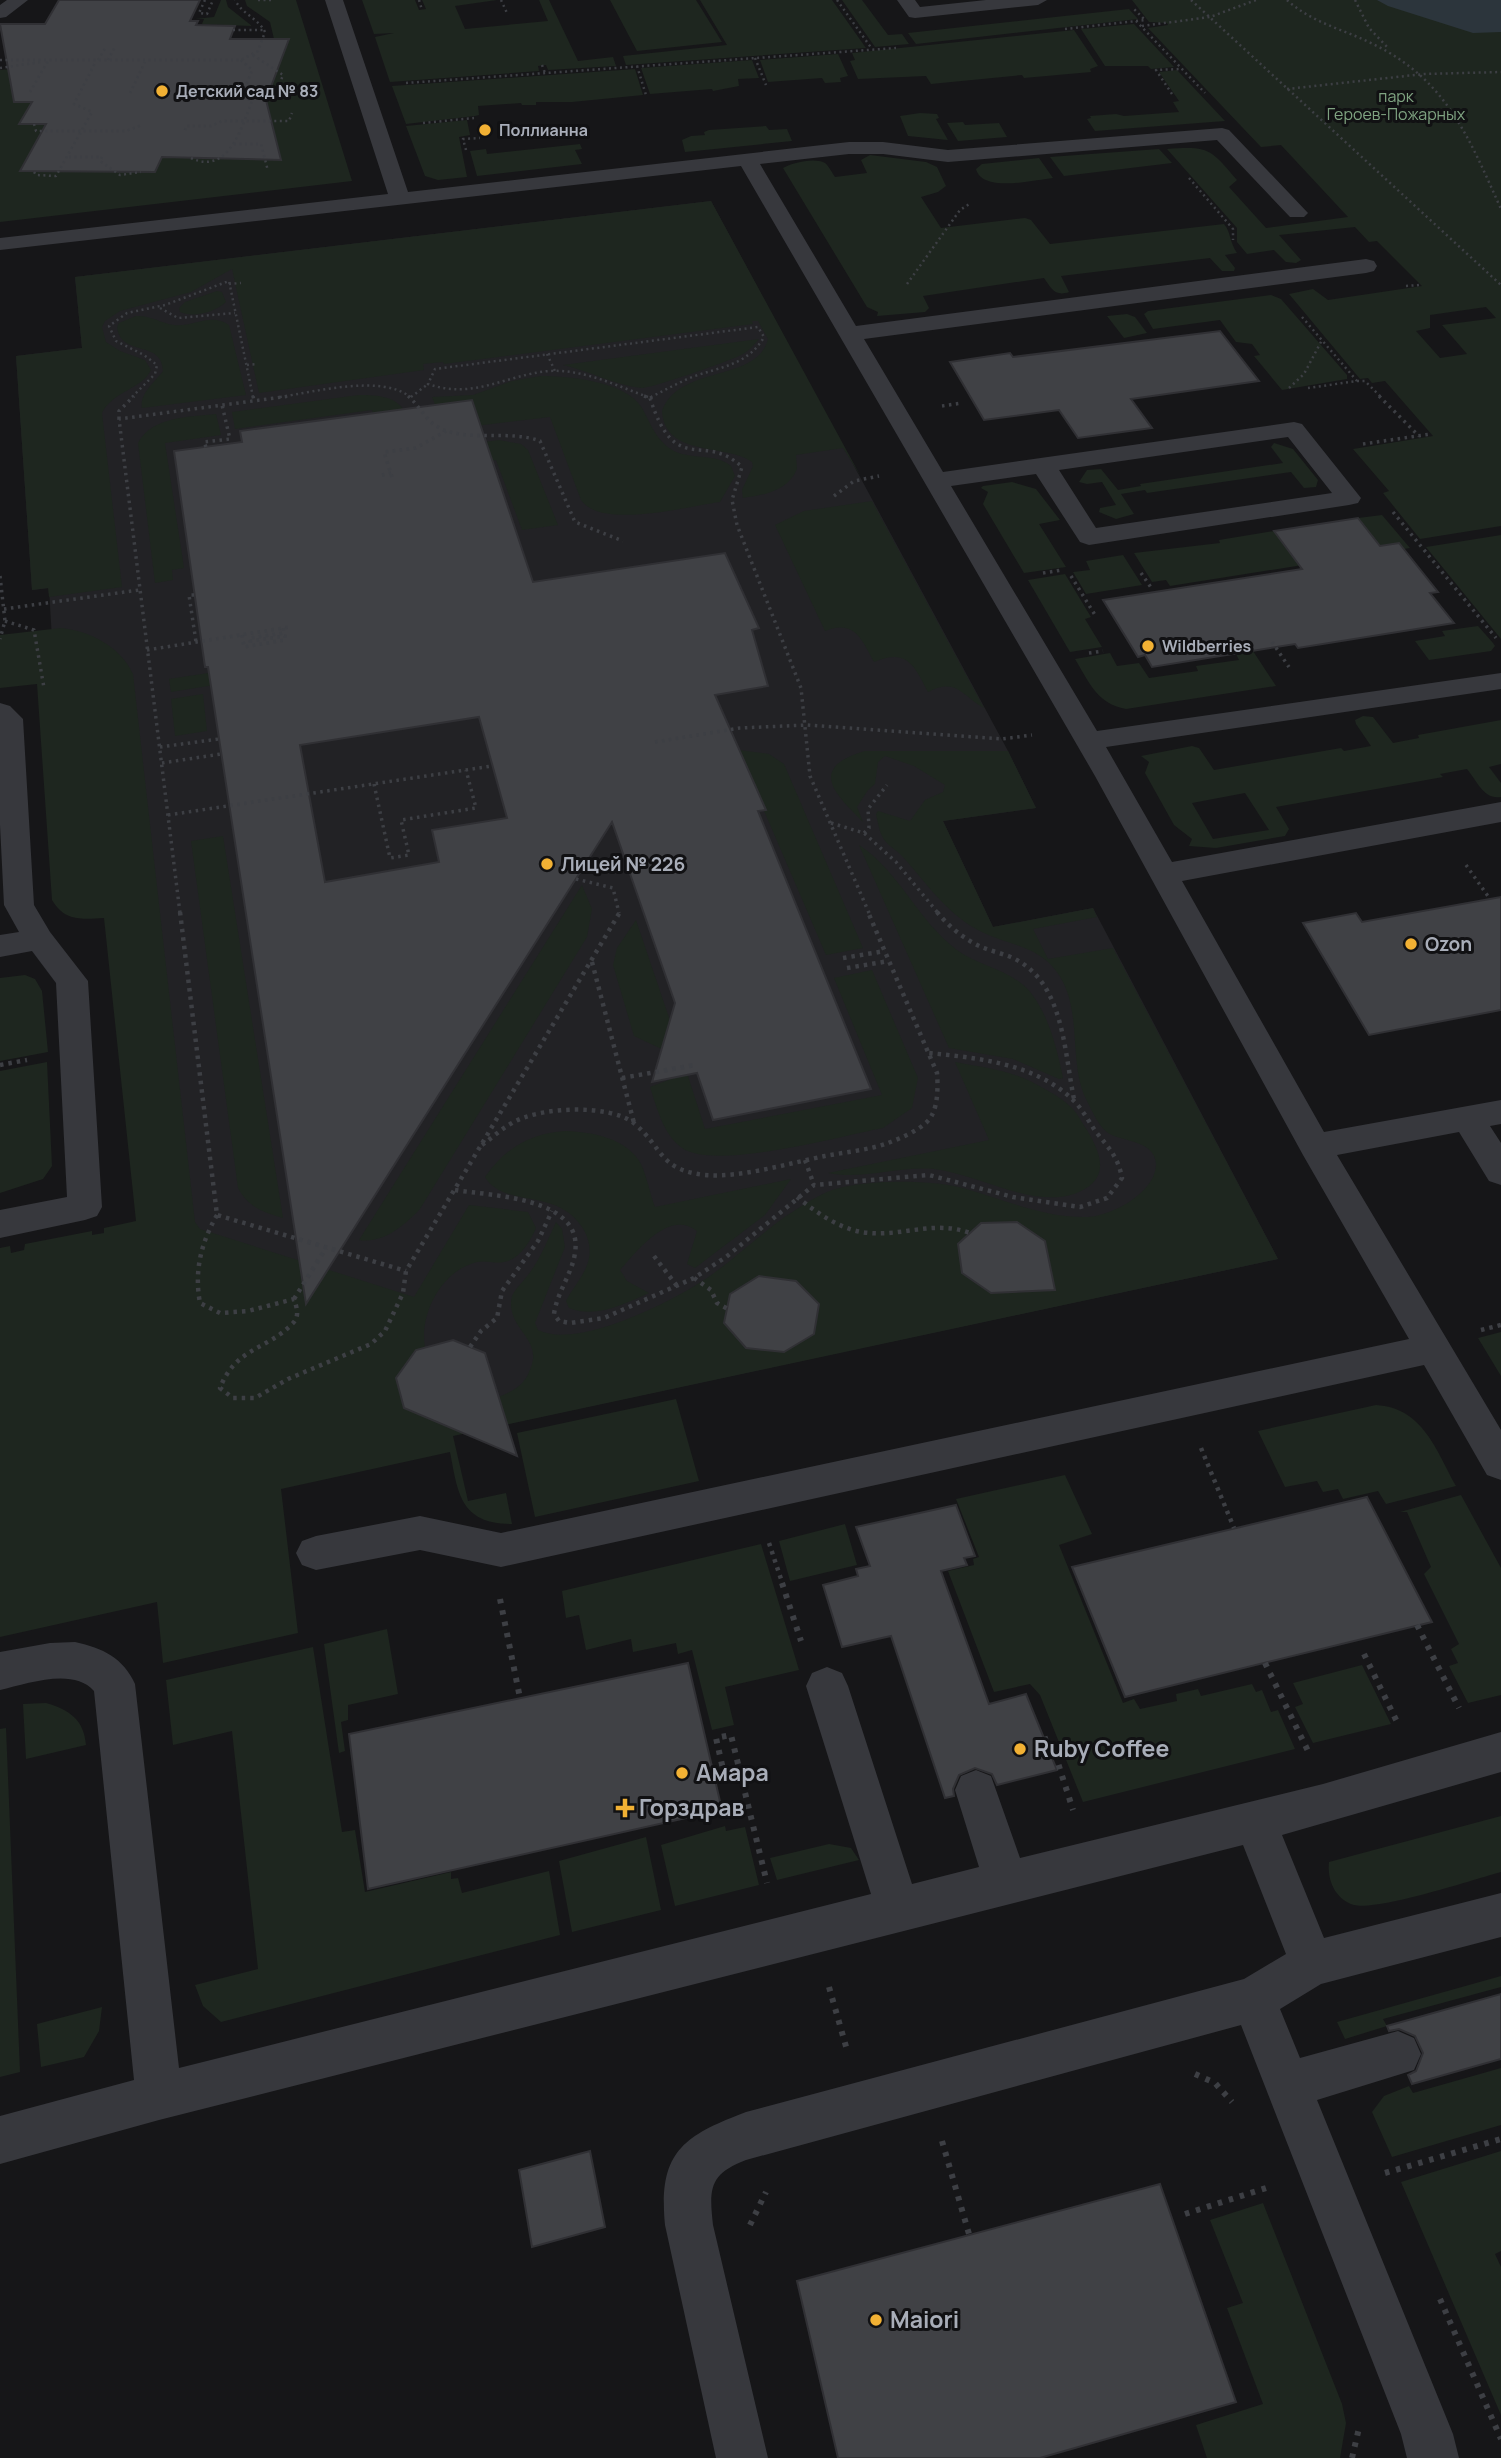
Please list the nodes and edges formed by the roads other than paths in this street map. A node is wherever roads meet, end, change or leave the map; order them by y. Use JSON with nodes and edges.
{"nodes":[{"id":1,"x":19,"y":0,"type":"edge"},
{"id":2,"x":334,"y":0,"type":"edge"},
{"id":3,"x":906,"y":0,"type":"edge"},
{"id":4,"x":1038,"y":0,"type":"edge"},
{"id":5,"x":0,"y":13,"type":"edge"},
{"id":6,"x":747,"y":159,"type":"junction"},
{"id":7,"x":400,"y":198,"type":"junction"},
{"id":8,"x":1297,"y":214,"type":"dead end"},
{"id":9,"x":0,"y":244,"type":"edge"},
{"id":10,"x":1366,"y":266,"type":"dead end"},
{"id":11,"x":849,"y":334,"type":"junction"},
{"id":12,"x":1043,"y":466,"type":"junction"},
{"id":13,"x":935,"y":481,"type":"junction"},
{"id":14,"x":1501,"y":681,"type":"edge"},
{"id":15,"x":0,"y":712,"type":"edge"},
{"id":16,"x":1088,"y":741,"type":"junction"},
{"id":17,"x":1501,"y":812,"type":"edge"},
{"id":18,"x":1164,"y":874,"type":"junction"},
{"id":19,"x":39,"y":939,"type":"junction"},
{"id":20,"x":0,"y":946,"type":"edge"},
{"id":21,"x":1501,"y":1112,"type":"edge"},
{"id":22,"x":1468,"y":1118,"type":"junction"},
{"id":23,"x":1315,"y":1146,"type":"junction"},
{"id":24,"x":1501,"y":1172,"type":"edge"},
{"id":25,"x":0,"y":1224,"type":"edge"},
{"id":26,"x":1434,"y":1348,"type":"junction"},
{"id":27,"x":1501,"y":1464,"type":"edge"},
{"id":28,"x":316,"y":1553,"type":"dead end"},
{"id":29,"x":0,"y":1671,"type":"edge"},
{"id":30,"x":827,"y":1686,"type":"road end"},
{"id":31,"x":1501,"y":1752,"type":"edge"},
{"id":32,"x":976,"y":1790,"type":"dead end"},
{"id":33,"x":1255,"y":1821,"type":"junction"},
{"id":34,"x":1006,"y":1883,"type":"junction"},
{"id":35,"x":898,"y":1909,"type":"junction"},
{"id":36,"x":1501,"y":1915,"type":"edge"},
{"id":37,"x":1312,"y":1964,"type":"junction"},
{"id":38,"x":1253,"y":1999,"type":"junction"},
{"id":39,"x":1398,"y":2054,"type":"dead end"},
{"id":40,"x":1286,"y":2085,"type":"junction"},
{"id":41,"x":159,"y":2097,"type":"junction"},
{"id":42,"x":0,"y":2140,"type":"edge"},
{"id":43,"x":742,"y":2458,"type":"edge"},
{"id":44,"x":1433,"y":2458,"type":"edge"}],
"edges":[{"from":1,"to":5,"type":"lane"},
{"from":2,"to":7,"type":"lane"},
{"from":3,"to":4,"type":"lane"},
{"from":6,"to":7,"type":"lane"},
{"from":6,"to":8,"type":"lane"},
{"from":6,"to":11,"type":"lane"},
{"from":7,"to":9,"type":"lane"},
{"from":10,"to":11,"type":"lane"},
{"from":11,"to":13,"type":"lane"},
{"from":12,"to":12,"type":"lane"},
{"from":12,"to":13,"type":"lane"},
{"from":13,"to":16,"type":"lane"},
{"from":14,"to":16,"type":"lane"},
{"from":15,"to":19,"type":"lane"},
{"from":16,"to":18,"type":"lane"},
{"from":17,"to":18,"type":"lane"},
{"from":18,"to":23,"type":"lane"},
{"from":19,"to":20,"type":"lane"},
{"from":19,"to":25,"type":"lane"},
{"from":21,"to":22,"type":"lane"},
{"from":22,"to":23,"type":"lane"},
{"from":22,"to":24,"type":"lane"},
{"from":23,"to":26,"type":"lane"},
{"from":26,"to":27,"type":"lane"},
{"from":26,"to":28,"type":"lane"},
{"from":29,"to":41,"type":"lane"},
{"from":30,"to":35,"type":"lane"},
{"from":31,"to":33,"type":"lane"},
{"from":32,"to":34,"type":"lane"},
{"from":33,"to":34,"type":"lane"},
{"from":33,"to":37,"type":"lane"},
{"from":34,"to":35,"type":"lane"},
{"from":35,"to":41,"type":"lane"},
{"from":36,"to":37,"type":"lane"},
{"from":37,"to":38,"type":"lane"},
{"from":38,"to":40,"type":"lane"},
{"from":38,"to":43,"type":"lane"},
{"from":39,"to":40,"type":"lane"},
{"from":40,"to":44,"type":"lane"},
{"from":41,"to":42,"type":"lane"}]}
